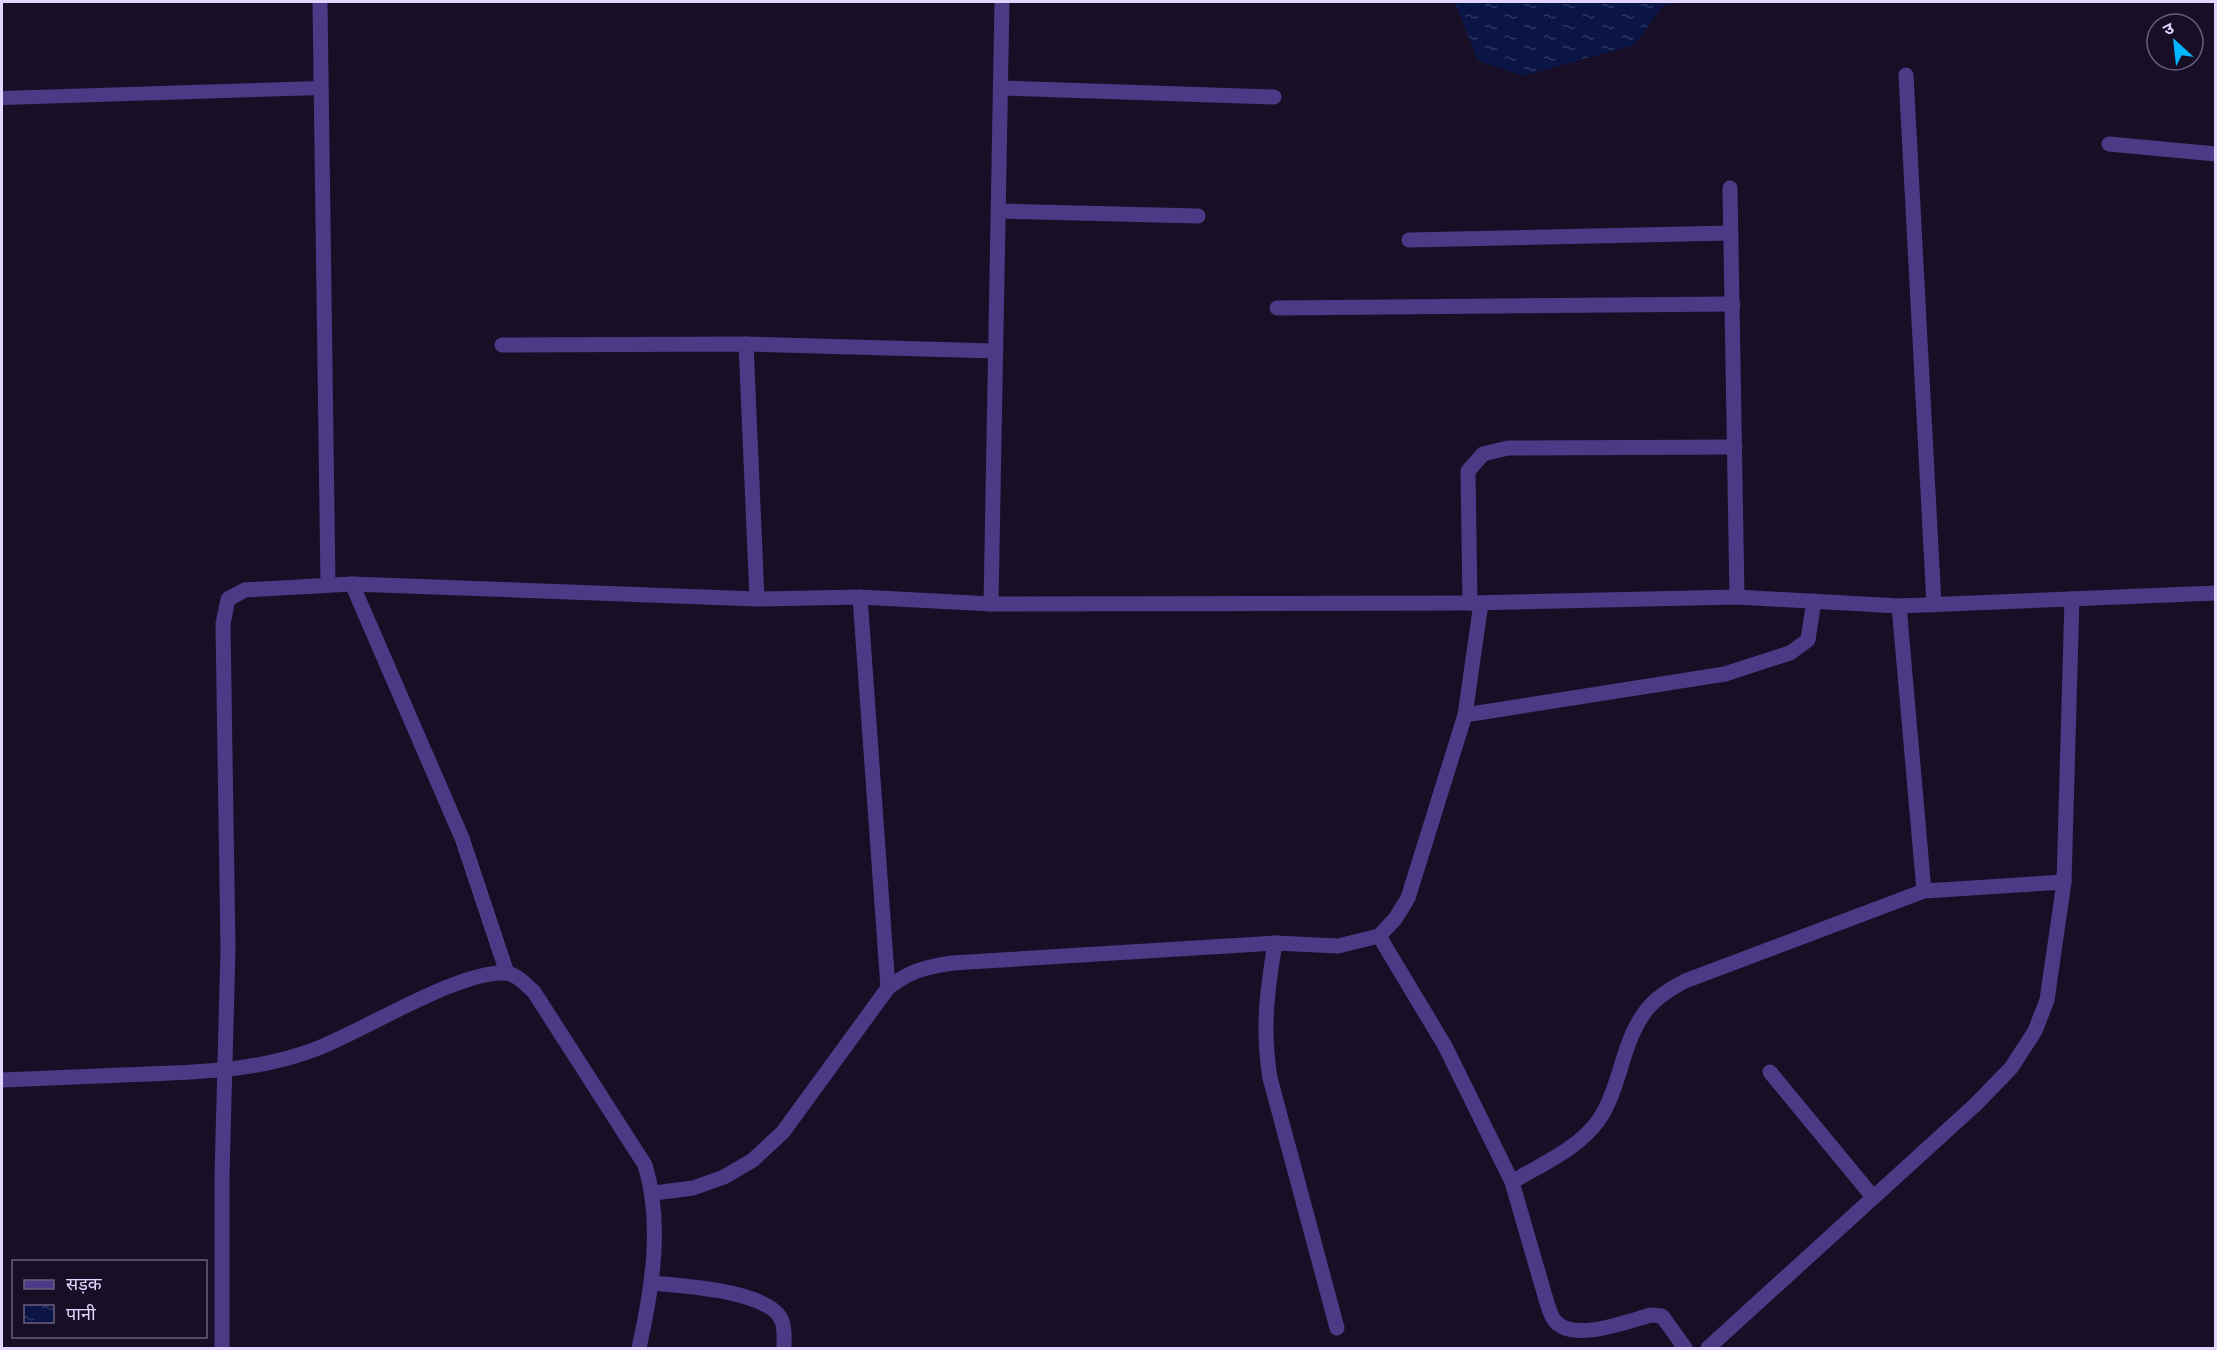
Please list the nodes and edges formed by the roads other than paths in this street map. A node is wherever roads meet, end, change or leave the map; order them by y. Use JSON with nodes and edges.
{"nodes":[{"id":1,"x":320,"y":2,"type":"edge"},
{"id":2,"x":1002,"y":2,"type":"edge"},
{"id":3,"x":1906,"y":75,"type":"dead end"},
{"id":4,"x":321,"y":88,"type":"junction"},
{"id":5,"x":1001,"y":88,"type":"junction"},
{"id":6,"x":1274,"y":97,"type":"dead end"},
{"id":7,"x":2,"y":98,"type":"edge"},
{"id":8,"x":2109,"y":144,"type":"dead end"},
{"id":9,"x":2216,"y":154,"type":"edge"},
{"id":10,"x":1730,"y":188,"type":"dead end"},
{"id":11,"x":999,"y":210,"type":"junction"},
{"id":12,"x":1198,"y":216,"type":"dead end"},
{"id":13,"x":1731,"y":233,"type":"junction"},
{"id":14,"x":1409,"y":240,"type":"dead end"},
{"id":15,"x":1733,"y":304,"type":"junction"},
{"id":16,"x":1277,"y":308,"type":"dead end"},
{"id":17,"x":746,"y":344,"type":"junction"},
{"id":18,"x":502,"y":345,"type":"dead end"},
{"id":19,"x":995,"y":351,"type":"junction"},
{"id":20,"x":1735,"y":447,"type":"junction"},
{"id":21,"x":352,"y":584,"type":"junction"},
{"id":22,"x":328,"y":585,"type":"junction"},
{"id":23,"x":2216,"y":592,"type":"edge"},
{"id":24,"x":860,"y":597,"type":"junction"},
{"id":25,"x":1737,"y":597,"type":"junction"},
{"id":26,"x":757,"y":599,"type":"junction"},
{"id":27,"x":2072,"y":599,"type":"junction"},
{"id":28,"x":1814,"y":602,"type":"junction"},
{"id":29,"x":1475,"y":603,"type":"junction"},
{"id":30,"x":991,"y":604,"type":"junction"},
{"id":31,"x":1934,"y":605,"type":"junction"},
{"id":32,"x":1899,"y":606,"type":"junction"},
{"id":33,"x":1465,"y":715,"type":"junction"},
{"id":34,"x":2064,"y":882,"type":"junction"},
{"id":35,"x":1924,"y":891,"type":"junction"},
{"id":36,"x":1379,"y":936,"type":"junction"},
{"id":37,"x":1275,"y":943,"type":"junction"},
{"id":38,"x":507,"y":973,"type":"junction"},
{"id":39,"x":888,"y":988,"type":"junction"},
{"id":40,"x":224,"y":1071,"type":"junction"},
{"id":41,"x":1770,"y":1072,"type":"dead end"},
{"id":42,"x":2,"y":1080,"type":"edge"},
{"id":43,"x":1512,"y":1182,"type":"junction"},
{"id":44,"x":654,"y":1193,"type":"junction"},
{"id":45,"x":1873,"y":1197,"type":"junction"},
{"id":46,"x":651,"y":1283,"type":"junction"},
{"id":47,"x":1337,"y":1328,"type":"dead end"},
{"id":48,"x":222,"y":1348,"type":"edge"},
{"id":49,"x":639,"y":1348,"type":"edge"},
{"id":50,"x":784,"y":1348,"type":"edge"},
{"id":51,"x":1685,"y":1348,"type":"edge"},
{"id":52,"x":1708,"y":1348,"type":"edge"}],
"edges":[{"from":1,"to":4,"type":"street"},
{"from":2,"to":5,"type":"street"},
{"from":3,"to":31,"type":"street"},
{"from":4,"to":7,"type":"lane"},
{"from":4,"to":22,"type":"street"},
{"from":5,"to":6,"type":"street"},
{"from":5,"to":11,"type":"street"},
{"from":8,"to":9,"type":"street"},
{"from":10,"to":13,"type":"street"},
{"from":11,"to":12,"type":"street"},
{"from":11,"to":19,"type":"street"},
{"from":13,"to":14,"type":"street"},
{"from":13,"to":15,"type":"street"},
{"from":15,"to":16,"type":"street"},
{"from":15,"to":20,"type":"street"},
{"from":17,"to":18,"type":"street"},
{"from":17,"to":19,"type":"street"},
{"from":17,"to":26,"type":"street"},
{"from":19,"to":30,"type":"street"},
{"from":20,"to":25,"type":"street"},
{"from":20,"to":29,"type":"street"},
{"from":21,"to":22,"type":"street"},
{"from":21,"to":26,"type":"street"},
{"from":21,"to":38,"type":"street"},
{"from":22,"to":40,"type":"street"},
{"from":23,"to":27,"type":"street"},
{"from":24,"to":26,"type":"street"},
{"from":24,"to":30,"type":"street"},
{"from":24,"to":39,"type":"street"},
{"from":25,"to":28,"type":"street"},
{"from":25,"to":29,"type":"street"},
{"from":27,"to":31,"type":"street"},
{"from":27,"to":34,"type":"street"},
{"from":28,"to":32,"type":"street"},
{"from":28,"to":33,"type":"street"},
{"from":29,"to":30,"type":"street"},
{"from":29,"to":33,"type":"street"},
{"from":31,"to":32,"type":"street"},
{"from":32,"to":35,"type":"street"},
{"from":33,"to":36,"type":"street"},
{"from":34,"to":35,"type":"street"},
{"from":34,"to":45,"type":"street"},
{"from":35,"to":43,"type":"street"},
{"from":36,"to":37,"type":"street"},
{"from":36,"to":43,"type":"street"},
{"from":37,"to":39,"type":"street"},
{"from":37,"to":47,"type":"street"},
{"from":38,"to":40,"type":"street"},
{"from":38,"to":44,"type":"street"},
{"from":39,"to":44,"type":"street"},
{"from":40,"to":42,"type":"street"},
{"from":40,"to":48,"type":"street"},
{"from":41,"to":45,"type":"street"},
{"from":43,"to":51,"type":"street"},
{"from":44,"to":46,"type":"street"},
{"from":45,"to":52,"type":"street"},
{"from":46,"to":49,"type":"street"},
{"from":46,"to":50,"type":"street"}]}
